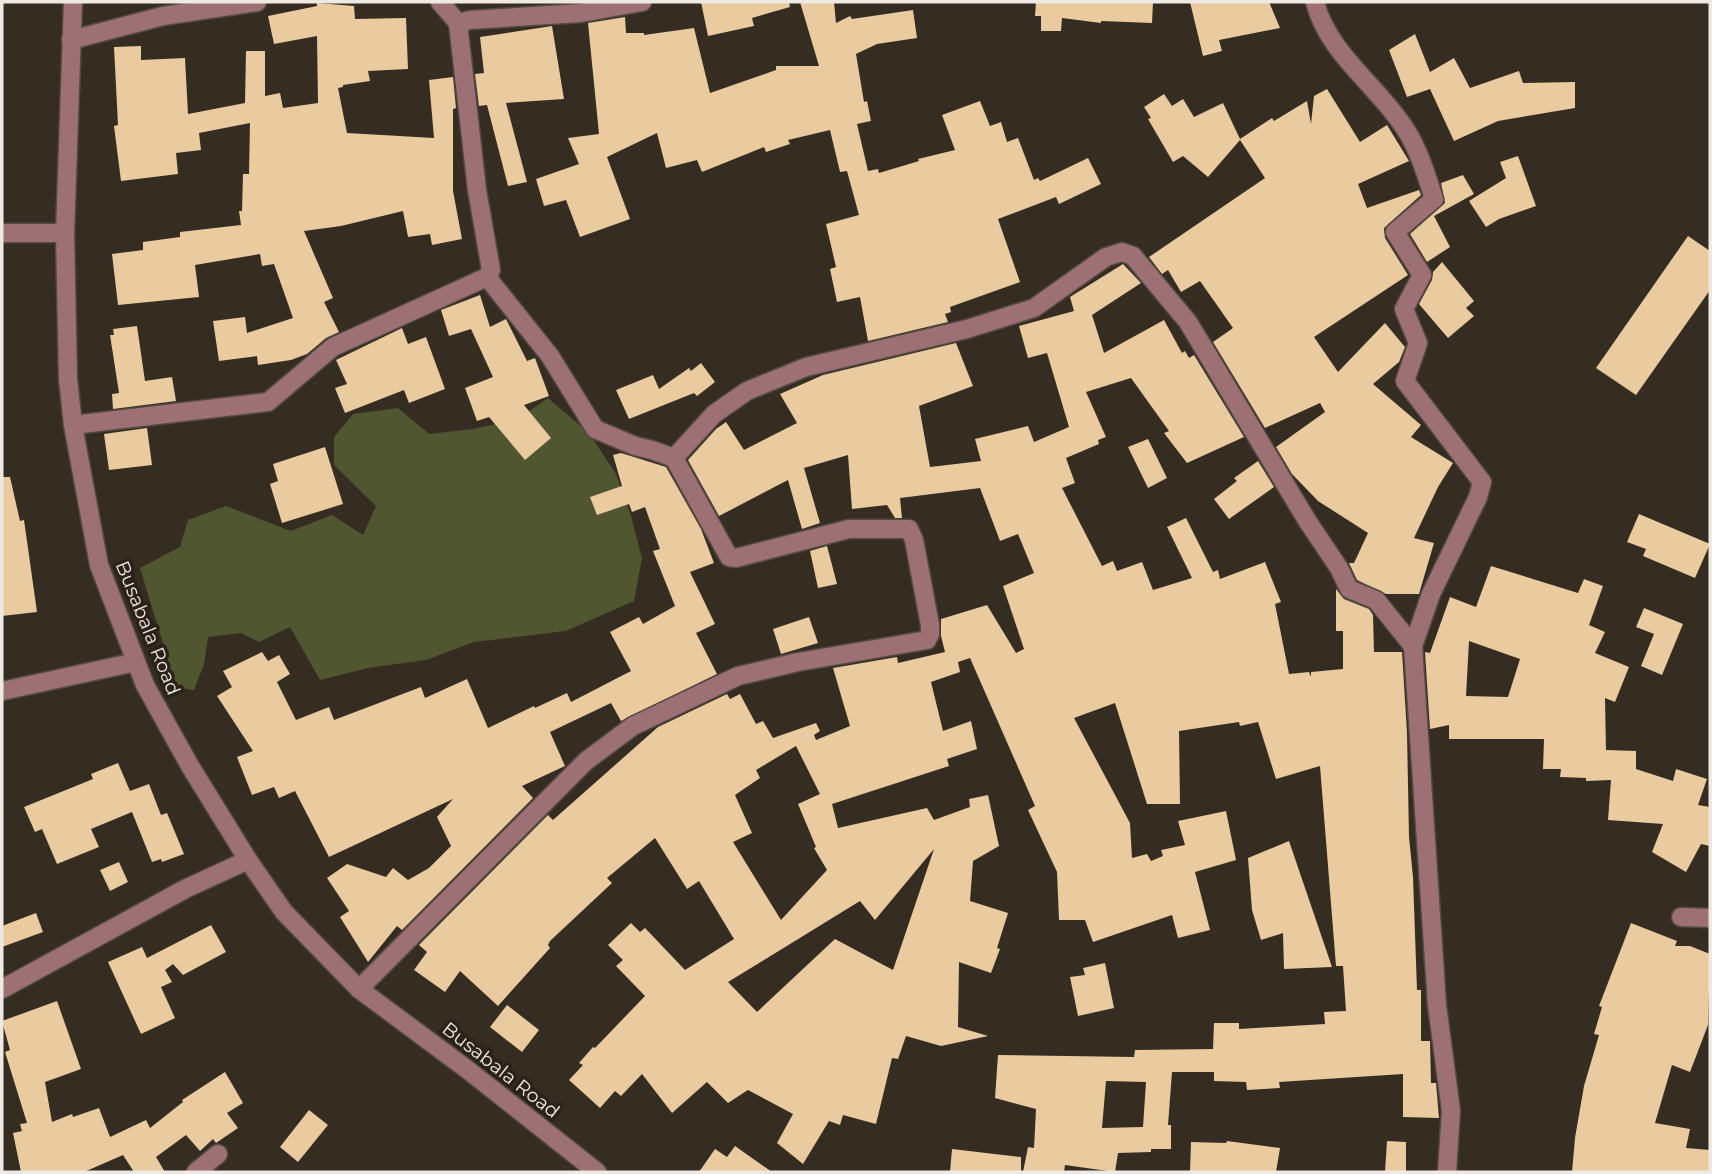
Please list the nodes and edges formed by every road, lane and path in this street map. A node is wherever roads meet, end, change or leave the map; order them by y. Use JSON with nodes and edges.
{"nodes":[{"id":1,"x":73,"y":2,"type":"edge"},
{"id":2,"x":257,"y":2,"type":"edge"},
{"id":3,"x":440,"y":2,"type":"edge"},
{"id":4,"x":642,"y":2,"type":"edge"},
{"id":5,"x":1315,"y":2,"type":"edge"},
{"id":6,"x":458,"y":23,"type":"junction"},
{"id":7,"x":71,"y":40,"type":"junction"},
{"id":8,"x":2,"y":233,"type":"edge"},
{"id":9,"x":65,"y":233,"type":"junction"},
{"id":10,"x":487,"y":278,"type":"junction"},
{"id":11,"x":73,"y":425,"type":"junction"},
{"id":12,"x":674,"y":458,"type":"junction"},
{"id":13,"x":1413,"y":646,"type":"junction"},
{"id":14,"x":136,"y":662,"type":"junction"},
{"id":15,"x":2,"y":691,"type":"edge"},
{"id":16,"x":248,"y":860,"type":"junction"},
{"id":17,"x":1681,"y":917,"type":"dead end"},
{"id":18,"x":1710,"y":918,"type":"edge"},
{"id":19,"x":2,"y":989,"type":"edge"},
{"id":20,"x":359,"y":989,"type":"junction"},
{"id":21,"x":218,"y":1154,"type":"dead end"},
{"id":22,"x":197,"y":1172,"type":"edge"},
{"id":23,"x":597,"y":1172,"type":"edge"},
{"id":24,"x":1447,"y":1172,"type":"edge"}],
"edges":[{"from":1,"to":7,"type":"street","name":"Busabala Road"},
{"from":2,"to":7,"type":"street"},
{"from":3,"to":6,"type":"street"},
{"from":4,"to":6,"type":"street"},
{"from":5,"to":13,"type":"street"},
{"from":6,"to":10,"type":"street"},
{"from":7,"to":9,"type":"street","name":"Busabala Road"},
{"from":8,"to":9,"type":"street"},
{"from":9,"to":11,"type":"street","name":"Busabala Road"},
{"from":10,"to":11,"type":"street"},
{"from":10,"to":12,"type":"street"},
{"from":11,"to":14,"type":"street","name":"Busabala Road"},
{"from":12,"to":13,"type":"street"},
{"from":12,"to":20,"type":"street"},
{"from":13,"to":24,"type":"street"},
{"from":14,"to":15,"type":"street"},
{"from":14,"to":16,"type":"street","name":"Busabala Road"},
{"from":16,"to":19,"type":"street"},
{"from":16,"to":20,"type":"street","name":"Busabala Road"},
{"from":17,"to":18,"type":"street"},
{"from":20,"to":23,"type":"street","name":"Busabala Road"},
{"from":21,"to":22,"type":"street"}]}
